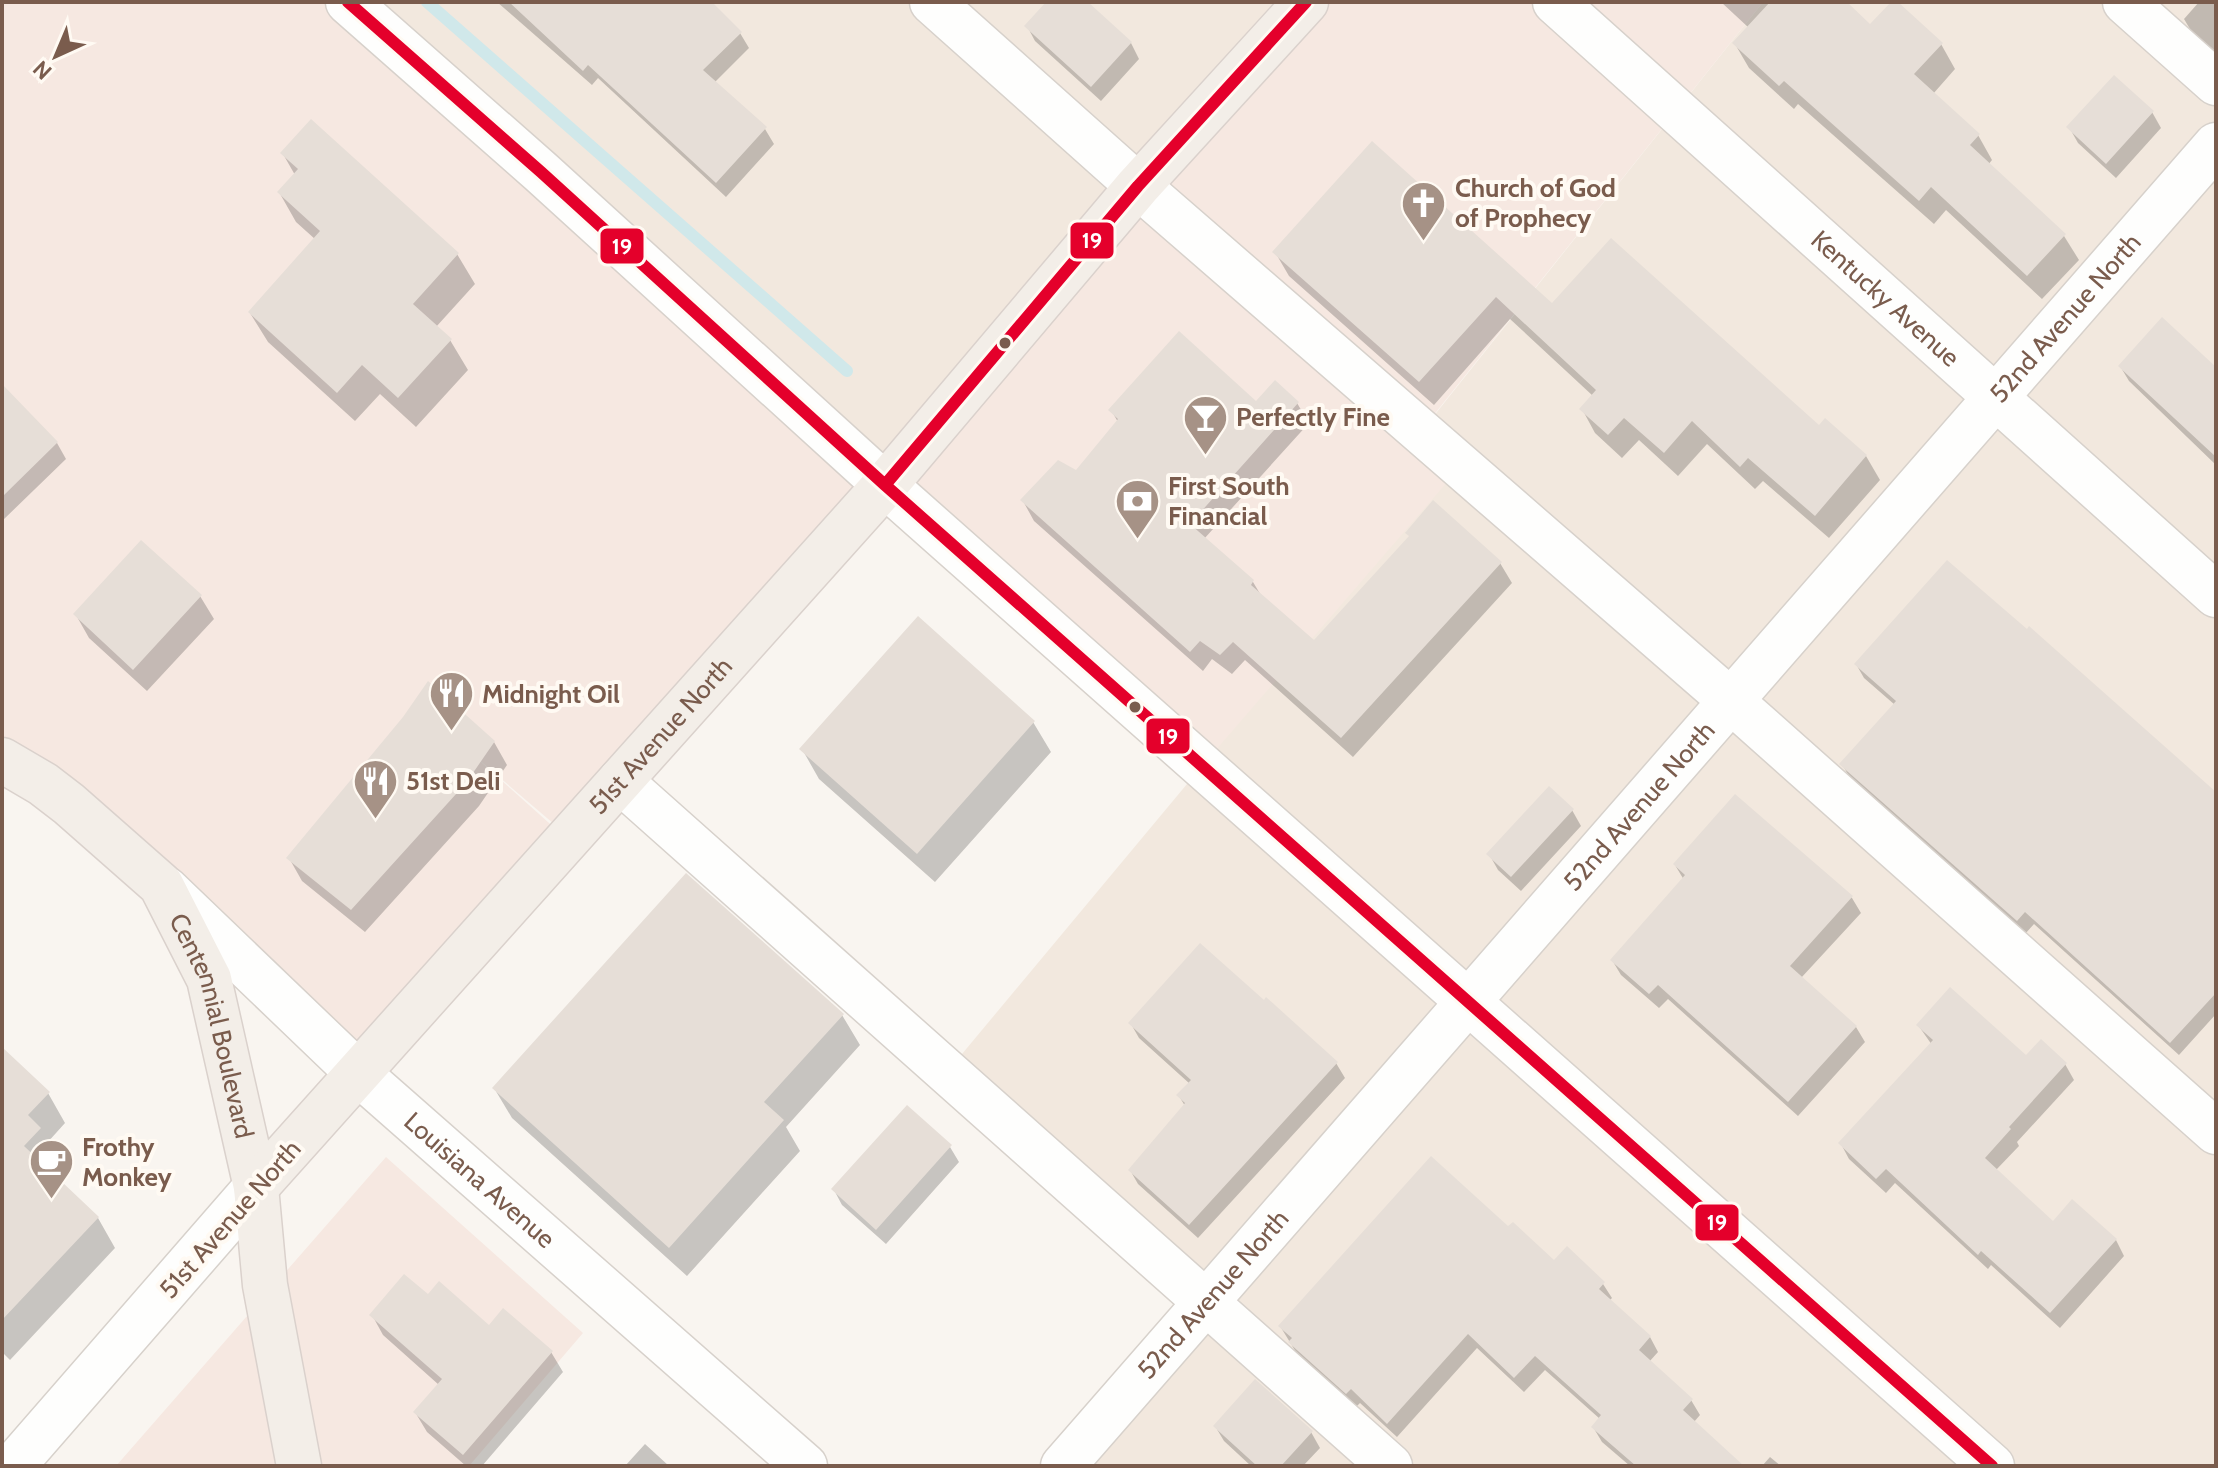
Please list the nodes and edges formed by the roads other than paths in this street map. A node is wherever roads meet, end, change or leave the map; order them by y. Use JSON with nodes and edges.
{"nodes":[{"id":1,"x":348,"y":2,"type":"edge"},
{"id":2,"x":932,"y":2,"type":"edge"},
{"id":3,"x":1306,"y":2,"type":"edge"},
{"id":4,"x":1555,"y":2,"type":"edge"},
{"id":5,"x":2125,"y":2,"type":"edge"},
{"id":6,"x":2216,"y":83,"type":"edge"},
{"id":7,"x":2216,"y":145,"type":"edge"},
{"id":8,"x":1138,"y":186,"type":"junction"},
{"id":9,"x":1995,"y":397,"type":"junction"},
{"id":10,"x":885,"y":485,"type":"junction"},
{"id":11,"x":2216,"y":595,"type":"edge"},
{"id":12,"x":1731,"y":701,"type":"junction"},
{"id":13,"x":2,"y":760,"type":"edge"},
{"id":14,"x":620,"y":781,"type":"junction"},
{"id":15,"x":161,"y":885,"type":"junction"},
{"id":16,"x":1469,"y":1002,"type":"junction"},
{"id":17,"x":359,"y":1074,"type":"junction"},
{"id":18,"x":2216,"y":1132,"type":"edge"},
{"id":19,"x":256,"y":1187,"type":"junction"},
{"id":20,"x":1205,"y":1302,"type":"junction"},
{"id":21,"x":13,"y":1466,"type":"edge"},
{"id":22,"x":299,"y":1466,"type":"edge"},
{"id":23,"x":805,"y":1466,"type":"edge"},
{"id":24,"x":1063,"y":1466,"type":"edge"},
{"id":25,"x":1390,"y":1466,"type":"edge"},
{"id":26,"x":1992,"y":1466,"type":"edge"}],
"edges":[{"from":1,"to":10,"type":"street"},
{"from":2,"to":8,"type":"street"},
{"from":3,"to":8,"type":"main road","name":"51st Avenue North"},
{"from":4,"to":9,"type":"street","name":"Kentucky Avenue"},
{"from":5,"to":6,"type":"street"},
{"from":7,"to":9,"type":"street","name":"52nd Avenue North"},
{"from":8,"to":10,"type":"main road","name":"51st Avenue North"},
{"from":8,"to":12,"type":"street"},
{"from":9,"to":11,"type":"street","name":"Kentucky Avenue"},
{"from":9,"to":12,"type":"street","name":"52nd Avenue North"},
{"from":10,"to":14,"type":"main road","name":"51st Avenue North"},
{"from":10,"to":16,"type":"street"},
{"from":12,"to":16,"type":"street","name":"52nd Avenue North"},
{"from":12,"to":18,"type":"street"},
{"from":13,"to":15,"type":"main road","name":"Centennial Boulevard"},
{"from":14,"to":17,"type":"main road","name":"51st Avenue North"},
{"from":14,"to":20,"type":"street"},
{"from":15,"to":17,"type":"street","name":"Louisiana Avenue"},
{"from":15,"to":19,"type":"main road","name":"Centennial Boulevard"},
{"from":16,"to":20,"type":"street","name":"52nd Avenue North"},
{"from":16,"to":26,"type":"street"},
{"from":17,"to":19,"type":"main road","name":"51st Avenue North"},
{"from":17,"to":23,"type":"street","name":"Louisiana Avenue"},
{"from":19,"to":21,"type":"street","name":"51st Avenue North"},
{"from":19,"to":22,"type":"main road","name":"Centennial Boulevard"},
{"from":20,"to":24,"type":"street","name":"52nd Avenue North"},
{"from":20,"to":25,"type":"street"}]}
